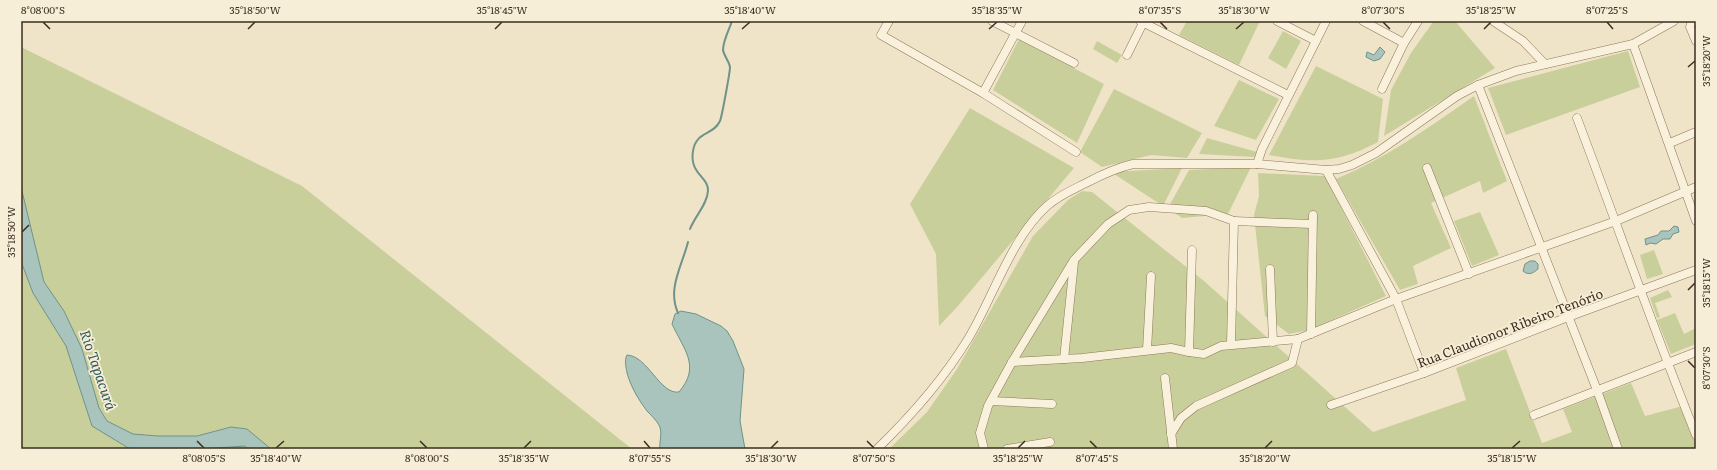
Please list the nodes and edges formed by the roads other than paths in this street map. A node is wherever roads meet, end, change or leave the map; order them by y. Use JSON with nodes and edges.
{"nodes":[{"id":1,"x":889,"y":21,"type":"edge"},
{"id":2,"x":992,"y":21,"type":"edge"},
{"id":3,"x":1022,"y":21,"type":"edge"},
{"id":4,"x":1277,"y":21,"type":"edge"},
{"id":5,"x":1326,"y":21,"type":"edge"},
{"id":6,"x":1363,"y":21,"type":"edge"},
{"id":7,"x":1418,"y":21,"type":"edge"},
{"id":8,"x":1493,"y":21,"type":"edge"},
{"id":9,"x":1674,"y":21,"type":"edge"},
{"id":10,"x":1692,"y":21,"type":"edge"},
{"id":11,"x":1142,"y":22,"type":"edge"},
{"id":12,"x":1016,"y":32,"type":"junction"},
{"id":13,"x":1316,"y":41,"type":"junction"},
{"id":14,"x":1696,"y":41,"type":"edge"},
{"id":15,"x":1404,"y":43,"type":"junction"},
{"id":16,"x":1633,"y":44,"type":"junction"},
{"id":17,"x":1126,"y":55,"type":"dead end"},
{"id":18,"x":1074,"y":63,"type":"dead end"},
{"id":19,"x":1545,"y":64,"type":"junction"},
{"id":20,"x":1478,"y":85,"type":"junction"},
{"id":21,"x":1382,"y":89,"type":"dead end"},
{"id":22,"x":983,"y":93,"type":"junction"},
{"id":23,"x":1288,"y":95,"type":"junction"},
{"id":24,"x":1577,"y":118,"type":"dead end"},
{"id":25,"x":1696,"y":132,"type":"edge"},
{"id":26,"x":1670,"y":143,"type":"junction"},
{"id":27,"x":1076,"y":152,"type":"dead end"},
{"id":28,"x":1257,"y":164,"type":"junction"},
{"id":29,"x":1427,"y":168,"type":"dead end"},
{"id":30,"x":1326,"y":170,"type":"junction"},
{"id":31,"x":1696,"y":187,"type":"edge"},
{"id":32,"x":1684,"y":192,"type":"junction"},
{"id":33,"x":1313,"y":215,"type":"dead end"},
{"id":34,"x":1234,"y":221,"type":"junction"},
{"id":35,"x":1616,"y":221,"type":"junction"},
{"id":36,"x":1696,"y":221,"type":"edge"},
{"id":37,"x":1312,"y":224,"type":"junction"},
{"id":38,"x":1541,"y":247,"type":"junction"},
{"id":39,"x":1192,"y":250,"type":"dead end"},
{"id":40,"x":1074,"y":260,"type":"junction"},
{"id":41,"x":1270,"y":269,"type":"dead end"},
{"id":42,"x":1696,"y":270,"type":"edge"},
{"id":43,"x":1469,"y":274,"type":"junction"},
{"id":44,"x":1151,"y":276,"type":"dead end"},
{"id":45,"x":1641,"y":292,"type":"junction"},
{"id":46,"x":1396,"y":299,"type":"junction"},
{"id":47,"x":1568,"y":317,"type":"junction"},
{"id":48,"x":1311,"y":334,"type":"junction"},
{"id":49,"x":1298,"y":339,"type":"junction"},
{"id":50,"x":1273,"y":342,"type":"junction"},
{"id":51,"x":1230,"y":344,"type":"junction"},
{"id":52,"x":1147,"y":350,"type":"junction"},
{"id":53,"x":1189,"y":352,"type":"junction"},
{"id":54,"x":1696,"y":352,"type":"edge"},
{"id":55,"x":1064,"y":359,"type":"junction"},
{"id":56,"x":1012,"y":362,"type":"junction"},
{"id":57,"x":1668,"y":364,"type":"junction"},
{"id":58,"x":1424,"y":373,"type":"junction"},
{"id":59,"x":1165,"y":378,"type":"dead end"},
{"id":60,"x":1597,"y":390,"type":"junction"},
{"id":61,"x":991,"y":401,"type":"junction"},
{"id":62,"x":1052,"y":404,"type":"dead end"},
{"id":63,"x":1331,"y":405,"type":"dead end"},
{"id":64,"x":1534,"y":415,"type":"dead end"},
{"id":65,"x":1171,"y":434,"type":"junction"},
{"id":66,"x":1696,"y":436,"type":"edge"},
{"id":67,"x":1050,"y":442,"type":"dead end"},
{"id":68,"x":877,"y":449,"type":"edge"},
{"id":69,"x":984,"y":449,"type":"edge"},
{"id":70,"x":1007,"y":449,"type":"edge"},
{"id":71,"x":1173,"y":449,"type":"edge"},
{"id":72,"x":1618,"y":449,"type":"edge"}],
"edges":[{"from":1,"to":22,"type":"street"},
{"from":2,"to":12,"type":"street"},
{"from":3,"to":12,"type":"street"},
{"from":4,"to":13,"type":"street"},
{"from":5,"to":13,"type":"street"},
{"from":6,"to":15,"type":"street"},
{"from":7,"to":15,"type":"street"},
{"from":8,"to":19,"type":"street"},
{"from":9,"to":16,"type":"street"},
{"from":10,"to":14,"type":"street"},
{"from":11,"to":17,"type":"street"},
{"from":11,"to":23,"type":"street"},
{"from":12,"to":18,"type":"street"},
{"from":12,"to":22,"type":"street"},
{"from":13,"to":23,"type":"street"},
{"from":15,"to":21,"type":"street"},
{"from":16,"to":19,"type":"street"},
{"from":16,"to":26,"type":"street"},
{"from":19,"to":20,"type":"street"},
{"from":20,"to":30,"type":"street"},
{"from":20,"to":38,"type":"street"},
{"from":22,"to":27,"type":"street"},
{"from":23,"to":28,"type":"street"},
{"from":24,"to":35,"type":"street"},
{"from":25,"to":26,"type":"street"},
{"from":26,"to":32,"type":"street"},
{"from":28,"to":30,"type":"street"},
{"from":28,"to":68,"type":"street"},
{"from":29,"to":43,"type":"street"},
{"from":30,"to":46,"type":"street"},
{"from":31,"to":32,"type":"street"},
{"from":32,"to":35,"type":"street"},
{"from":32,"to":36,"type":"street"},
{"from":33,"to":37,"type":"street"},
{"from":34,"to":37,"type":"street"},
{"from":34,"to":40,"type":"street"},
{"from":34,"to":51,"type":"street"},
{"from":35,"to":38,"type":"street"},
{"from":35,"to":45,"type":"street"},
{"from":37,"to":48,"type":"street"},
{"from":38,"to":43,"type":"street"},
{"from":38,"to":47,"type":"street"},
{"from":39,"to":53,"type":"street"},
{"from":40,"to":55,"type":"street"},
{"from":40,"to":56,"type":"street"},
{"from":41,"to":50,"type":"street"},
{"from":42,"to":45,"type":"street","name":"Rua Claudionor Ribeiro Tenório"},
{"from":43,"to":46,"type":"street"},
{"from":44,"to":52,"type":"street"},
{"from":45,"to":47,"type":"street","name":"Rua Claudionor Ribeiro Tenório"},
{"from":45,"to":57,"type":"street"},
{"from":46,"to":48,"type":"street"},
{"from":46,"to":58,"type":"street"},
{"from":47,"to":58,"type":"street","name":"Rua Claudionor Ribeiro Tenório"},
{"from":47,"to":60,"type":"street"},
{"from":48,"to":49,"type":"street"},
{"from":49,"to":50,"type":"street"},
{"from":49,"to":65,"type":"street"},
{"from":50,"to":51,"type":"street"},
{"from":51,"to":53,"type":"street"},
{"from":52,"to":53,"type":"street"},
{"from":52,"to":55,"type":"street"},
{"from":54,"to":57,"type":"street"},
{"from":55,"to":56,"type":"street"},
{"from":56,"to":61,"type":"street"},
{"from":57,"to":60,"type":"street"},
{"from":57,"to":66,"type":"street"},
{"from":58,"to":63,"type":"street","name":"Rua Claudionor Ribeiro Tenório"},
{"from":59,"to":65,"type":"street"},
{"from":60,"to":64,"type":"street"},
{"from":60,"to":72,"type":"street"},
{"from":61,"to":62,"type":"street"},
{"from":61,"to":69,"type":"street"},
{"from":65,"to":71,"type":"street"},
{"from":67,"to":70,"type":"street"}]}
